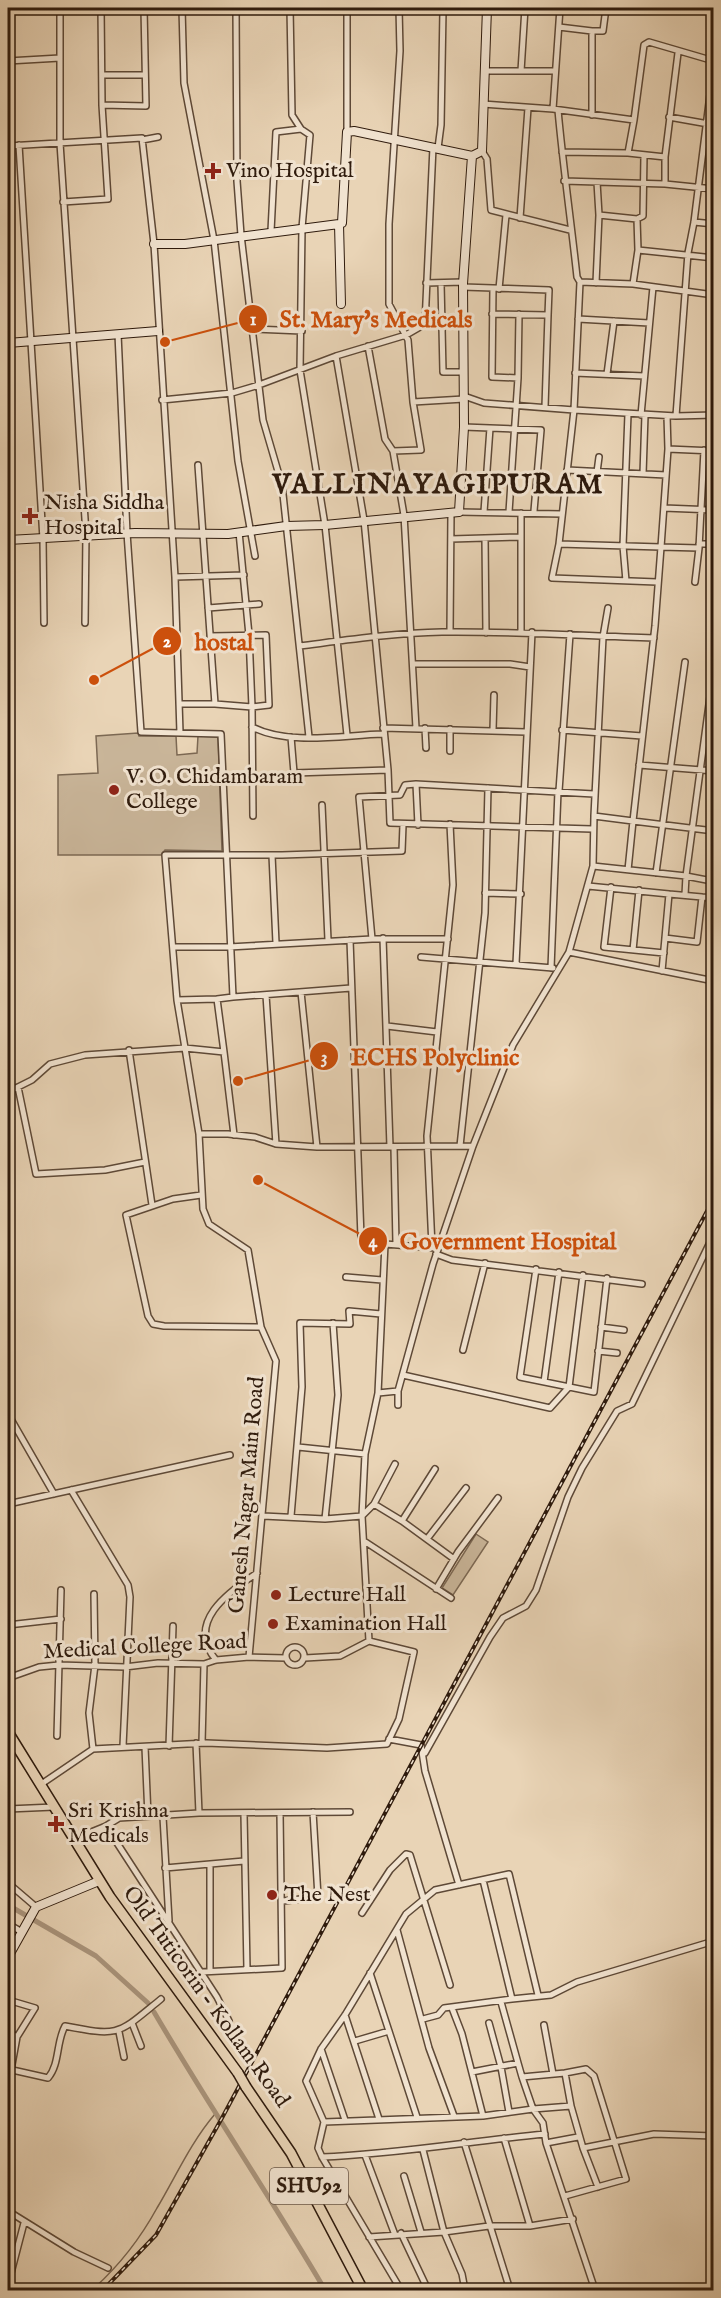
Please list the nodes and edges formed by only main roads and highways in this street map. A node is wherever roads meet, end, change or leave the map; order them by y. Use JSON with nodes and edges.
{"nodes":[{"id":1,"x":8,"y":1732,"type":"edge"},
{"id":2,"x":363,"y":2290,"type":"edge"}],
"edges":[{"from":1,"to":2,"type":"main road","name":"Old Tuticorin - Kollam Road","number":"SHU92","bridge":true}]}
